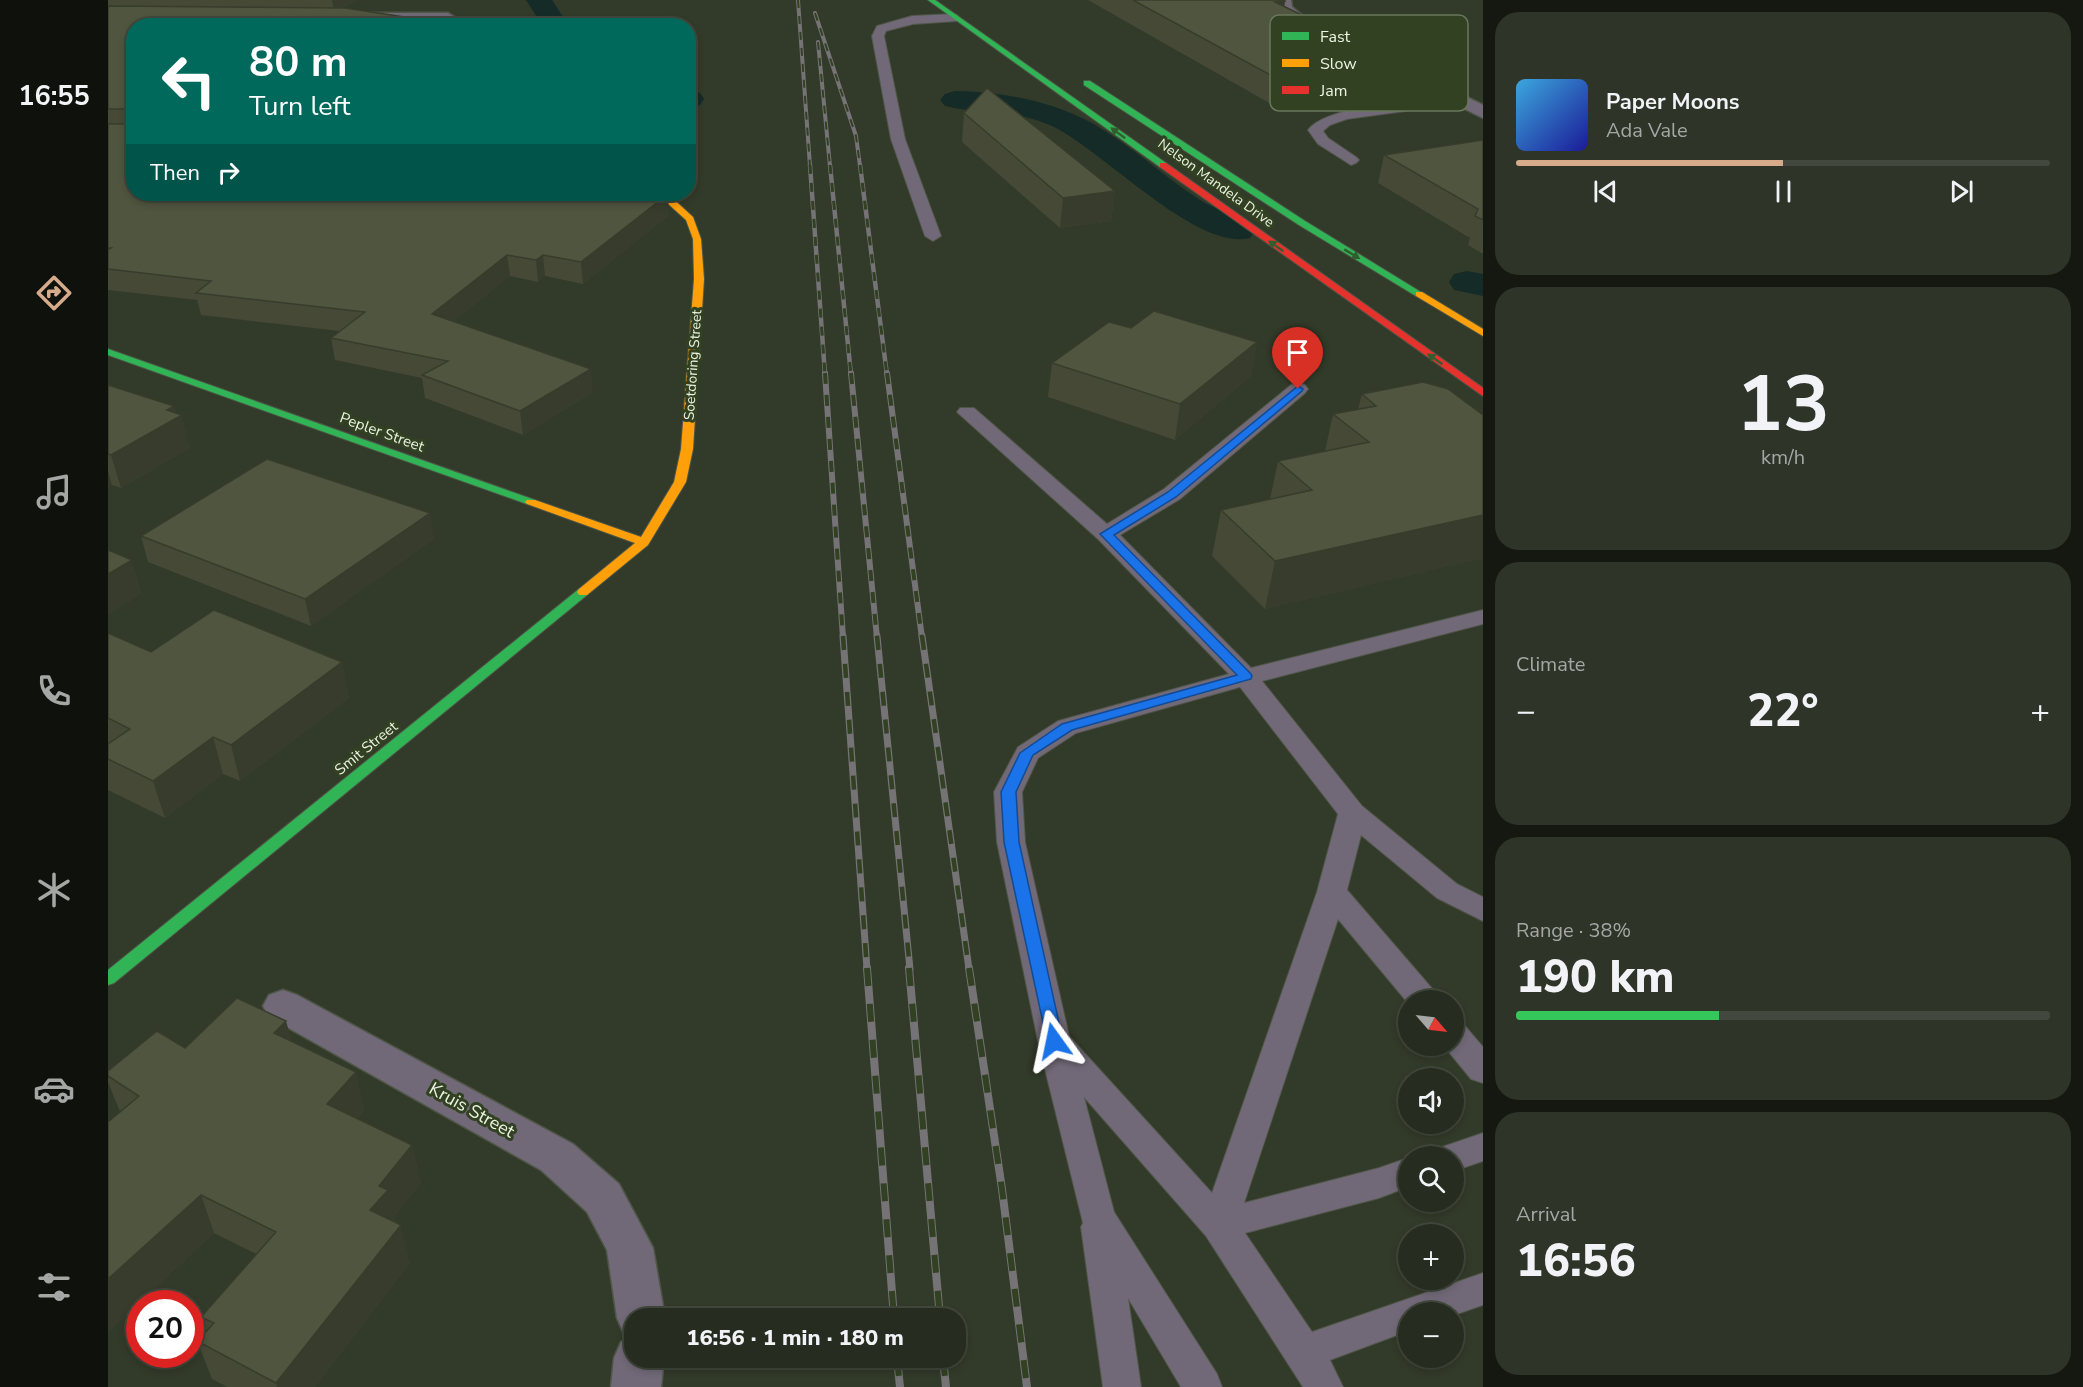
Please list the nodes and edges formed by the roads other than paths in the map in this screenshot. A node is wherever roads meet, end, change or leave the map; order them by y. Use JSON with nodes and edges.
{"nodes":[{"id":1,"x":442,"y":0,"type":"edge"},
{"id":2,"x":931,"y":0,"type":"edge"},
{"id":3,"x":1283,"y":0,"type":"edge"},
{"id":4,"x":1292,"y":15,"type":"edge"},
{"id":5,"x":449,"y":18,"type":"edge"},
{"id":6,"x":953,"y":18,"type":"junction"},
{"id":7,"x":1071,"y":72,"type":"dead end"},
{"id":8,"x":1468,"y":104,"type":"edge"},
{"id":9,"x":1374,"y":111,"type":"edge"},
{"id":10,"x":1483,"y":112,"type":"edge"},
{"id":11,"x":1351,"y":160,"type":"dead end"},
{"id":12,"x":670,"y":201,"type":"edge"},
{"id":13,"x":933,"y":236,"type":"dead end"},
{"id":14,"x":1483,"y":333,"type":"edge"},
{"id":15,"x":108,"y":352,"type":"edge"},
{"id":16,"x":1298,"y":389,"type":"dead end"},
{"id":17,"x":1483,"y":393,"type":"edge"},
{"id":18,"x":967,"y":412,"type":"dead end"},
{"id":19,"x":1106,"y":534,"type":"junction"},
{"id":20,"x":644,"y":542,"type":"junction"},
{"id":21,"x":1483,"y":617,"type":"edge"},
{"id":22,"x":1246,"y":676,"type":"junction"},
{"id":23,"x":1352,"y":813,"type":"junction"},
{"id":24,"x":1332,"y":892,"type":"junction"},
{"id":25,"x":1483,"y":910,"type":"edge"},
{"id":26,"x":110,"y":976,"type":"edge"},
{"id":27,"x":1415,"y":990,"type":"edge"},
{"id":28,"x":283,"y":1006,"type":"dead end"},
{"id":29,"x":1054,"y":1041,"type":"junction"},
{"id":30,"x":1464,"y":1047,"type":"edge"},
{"id":31,"x":1483,"y":1070,"type":"edge"},
{"id":32,"x":1483,"y":1147,"type":"edge"},
{"id":33,"x":1464,"y":1154,"type":"edge"},
{"id":34,"x":1398,"y":1176,"type":"edge"},
{"id":35,"x":1097,"y":1216,"type":"junction"},
{"id":36,"x":1219,"y":1225,"type":"junction"},
{"id":37,"x":1483,"y":1290,"type":"edge"},
{"id":38,"x":1445,"y":1302,"type":"edge"},
{"id":39,"x":639,"y":1308,"type":"edge"},
{"id":40,"x":1398,"y":1318,"type":"edge"},
{"id":41,"x":1304,"y":1352,"type":"junction"},
{"id":42,"x":638,"y":1368,"type":"edge"},
{"id":43,"x":636,"y":1387,"type":"edge"},
{"id":44,"x":1122,"y":1387,"type":"edge"},
{"id":45,"x":1203,"y":1387,"type":"edge"},
{"id":46,"x":1324,"y":1387,"type":"edge"}],
"edges":[{"from":1,"to":5,"type":"street"},
{"from":2,"to":6,"type":"main road","name":"Nelson Mandela Drive"},
{"from":3,"to":4,"type":"street"},
{"from":6,"to":13,"type":"lane"},
{"from":17,"to":6,"type":"main road","name":"Nelson Mandela Drive","one_way":true},
{"from":7,"to":14,"type":"main road","name":"Nelson Mandela Drive","one_way":true},
{"from":8,"to":10,"type":"street"},
{"from":9,"to":11,"type":"lane"},
{"from":12,"to":20,"type":"main road","name":"Soetdoring Street"},
{"from":15,"to":20,"type":"main road","name":"Pepler Street"},
{"from":16,"to":19,"type":"lane"},
{"from":18,"to":19,"type":"lane"},
{"from":19,"to":22,"type":"lane"},
{"from":20,"to":26,"type":"main road","name":"Smit Street"},
{"from":21,"to":22,"type":"lane"},
{"from":22,"to":23,"type":"lane"},
{"from":22,"to":29,"type":"lane"},
{"from":23,"to":24,"type":"lane"},
{"from":23,"to":25,"type":"lane"},
{"from":24,"to":27,"type":"lane"},
{"from":24,"to":36,"type":"lane"},
{"from":28,"to":39,"type":"street","name":"Kruis Street"},
{"from":29,"to":35,"type":"lane"},
{"from":29,"to":36,"type":"lane"},
{"from":30,"to":31,"type":"lane"},
{"from":32,"to":33,"type":"lane"},
{"from":34,"to":36,"type":"lane"},
{"from":35,"to":44,"type":"lane"},
{"from":35,"to":45,"type":"lane"},
{"from":36,"to":41,"type":"lane"},
{"from":37,"to":38,"type":"lane"},
{"from":40,"to":41,"type":"lane"},
{"from":41,"to":46,"type":"lane"},
{"from":42,"to":43,"type":"street"}]}
